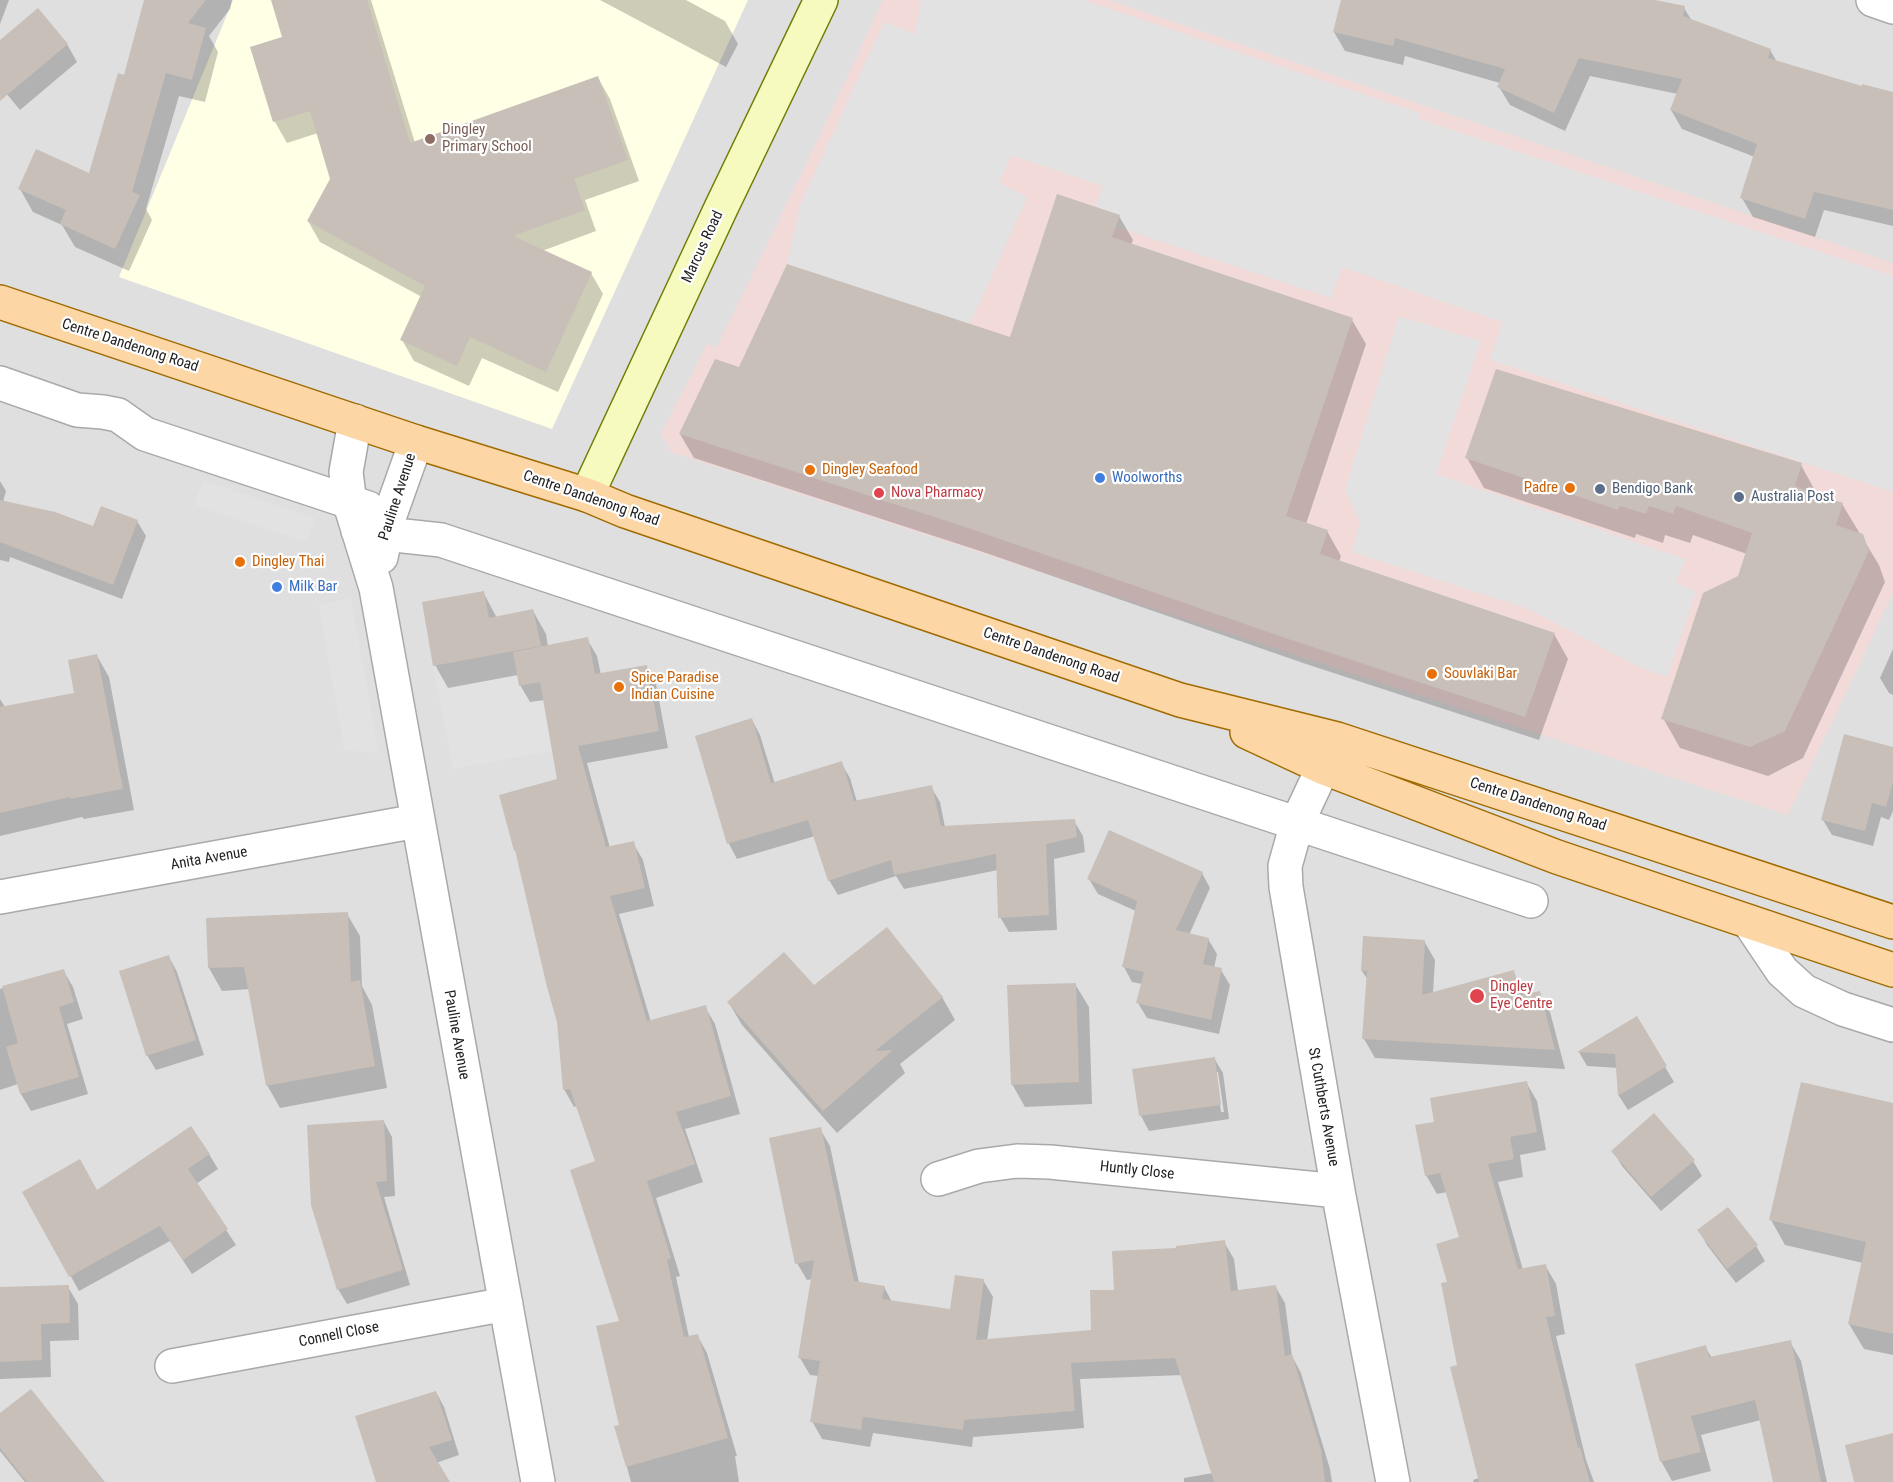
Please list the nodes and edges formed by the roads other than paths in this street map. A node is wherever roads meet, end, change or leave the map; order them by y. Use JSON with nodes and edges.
{"nodes":[{"id":1,"x":821,"y":0,"type":"edge"},
{"id":2,"x":1873,"y":0,"type":"edge"},
{"id":3,"x":1893,"y":7,"type":"edge"},
{"id":4,"x":0,"y":302,"type":"edge"},
{"id":5,"x":0,"y":383,"type":"edge"},
{"id":6,"x":355,"y":421,"type":"junction"},
{"id":7,"x":416,"y":442,"type":"junction"},
{"id":8,"x":587,"y":495,"type":"junction"},
{"id":9,"x":371,"y":521,"type":"junction"},
{"id":10,"x":1329,"y":753,"type":"junction"},
{"id":11,"x":417,"y":821,"type":"junction"},
{"id":12,"x":1296,"y":823,"type":"junction"},
{"id":13,"x":0,"y":897,"type":"edge"},
{"id":14,"x":1531,"y":901,"type":"dead end"},
{"id":15,"x":1749,"y":922,"type":"junction"},
{"id":16,"x":1893,"y":922,"type":"edge"},
{"id":17,"x":1893,"y":970,"type":"edge"},
{"id":18,"x":1893,"y":1025,"type":"edge"},
{"id":19,"x":938,"y":1179,"type":"dead end"},
{"id":20,"x":1338,"y":1191,"type":"junction"},
{"id":21,"x":506,"y":1304,"type":"junction"},
{"id":22,"x":172,"y":1366,"type":"dead end"},
{"id":23,"x":538,"y":1482,"type":"edge"},
{"id":24,"x":1392,"y":1482,"type":"edge"}],
"edges":[{"from":1,"to":8,"type":"main road","name":"Marcus Road"},
{"from":2,"to":3,"type":"street"},
{"from":4,"to":6,"type":"main road","name":"Centre Dandenong Road"},
{"from":5,"to":9,"type":"street"},
{"from":6,"to":7,"type":"main road","name":"Centre Dandenong Road"},
{"from":6,"to":9,"type":"street","name":"Pauline Avenue"},
{"from":7,"to":8,"type":"main road","name":"Centre Dandenong Road"},
{"from":7,"to":9,"type":"street","name":"Pauline Avenue"},
{"from":8,"to":10,"type":"main road","name":"Centre Dandenong Road"},
{"from":9,"to":11,"type":"street","name":"Pauline Avenue"},
{"from":9,"to":12,"type":"street"},
{"from":10,"to":12,"type":"street","name":"St Cuthberts Avenue"},
{"from":10,"to":15,"type":"main road","name":"Centre Dandenong Road"},
{"from":10,"to":16,"type":"main road","name":"Centre Dandenong Road"},
{"from":11,"to":13,"type":"street","name":"Anita Avenue"},
{"from":11,"to":21,"type":"street","name":"Pauline Avenue"},
{"from":12,"to":14,"type":"street"},
{"from":12,"to":20,"type":"street","name":"St Cuthberts Avenue"},
{"from":15,"to":17,"type":"main road","name":"Centre Dandenong Road"},
{"from":15,"to":18,"type":"street"},
{"from":19,"to":20,"type":"street","name":"Huntly Close"},
{"from":20,"to":24,"type":"street","name":"St Cuthberts Avenue"},
{"from":21,"to":22,"type":"street","name":"Connell Close"},
{"from":21,"to":23,"type":"street","name":"Pauline Avenue"}]}
